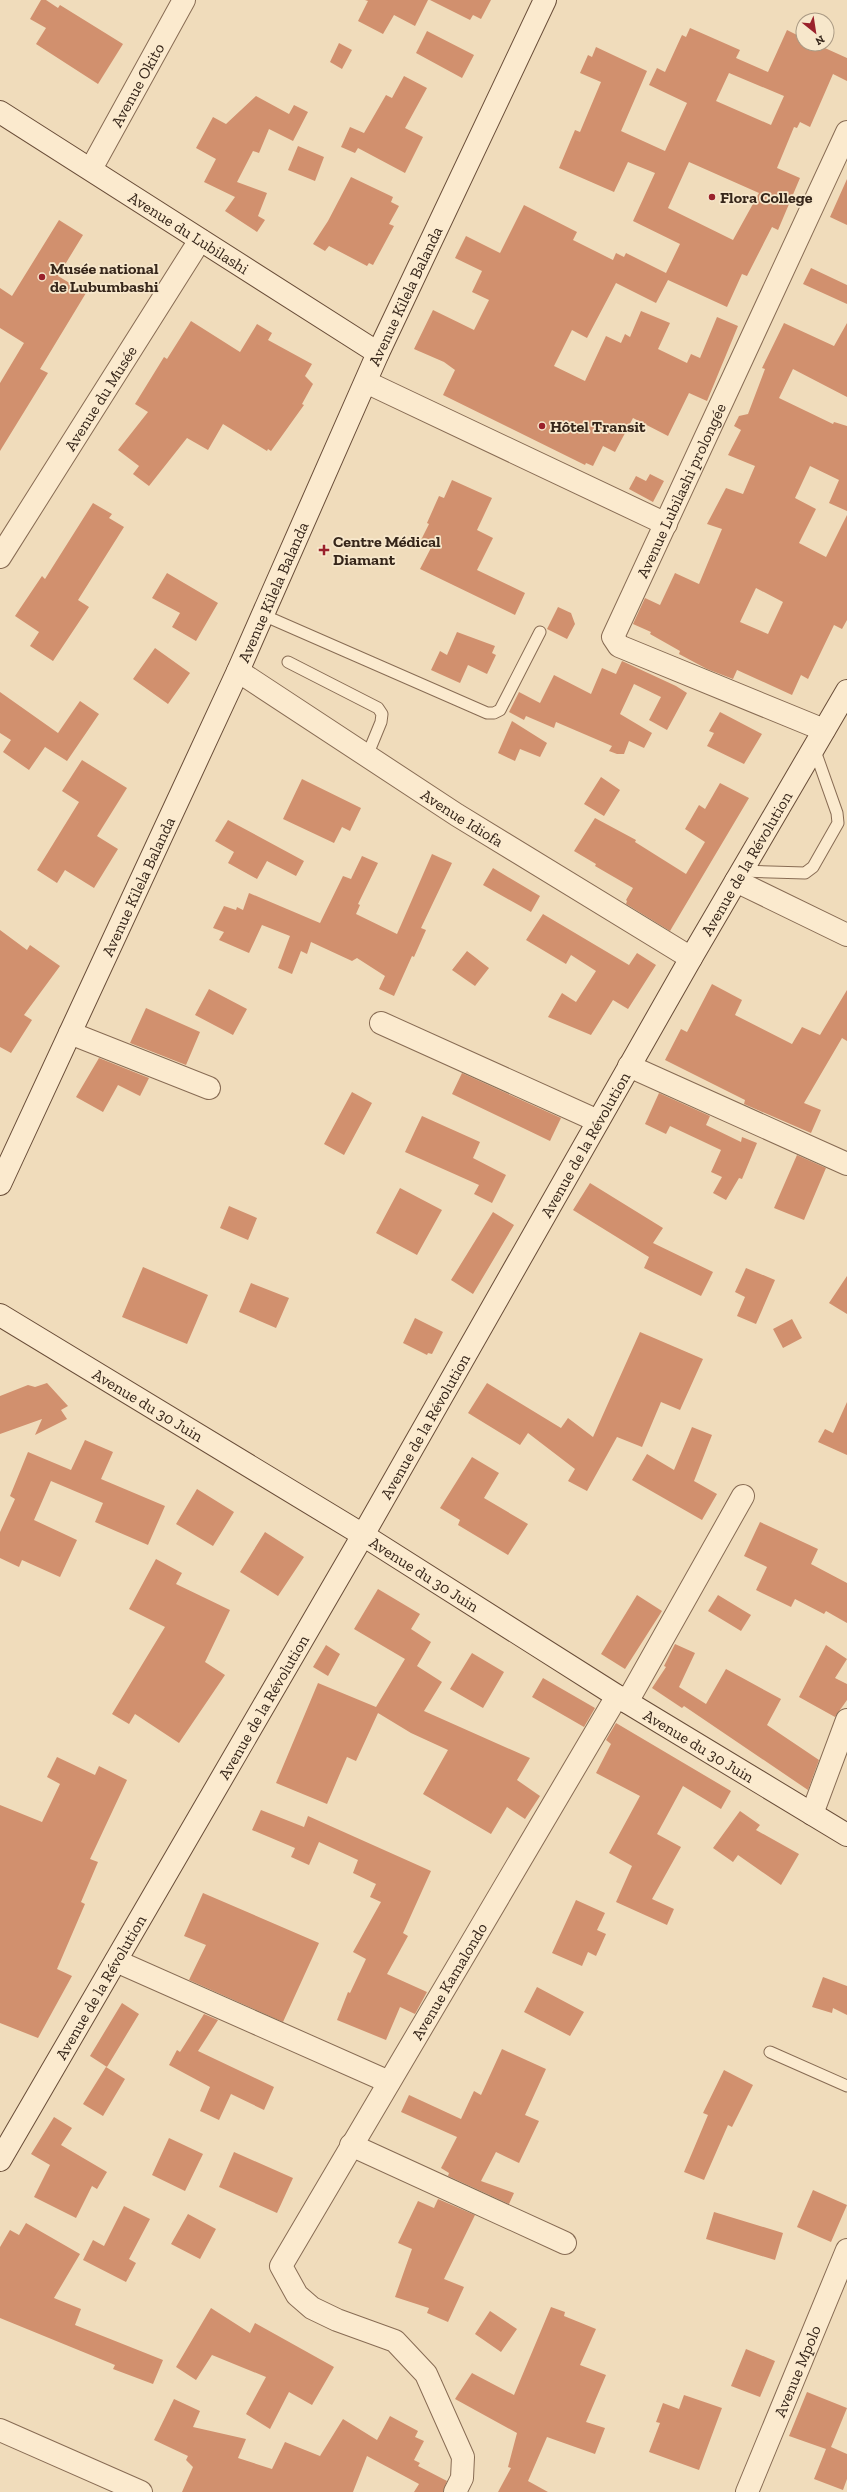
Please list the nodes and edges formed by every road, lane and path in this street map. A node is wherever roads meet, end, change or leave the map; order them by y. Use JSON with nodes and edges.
{"nodes":[{"id":1,"x":184,"y":0,"type":"edge"},
{"id":2,"x":544,"y":0,"type":"edge"},
{"id":3,"x":0,"y":112,"type":"edge"},
{"id":4,"x":847,"y":132,"type":"edge"},
{"id":5,"x":91,"y":169,"type":"junction"},
{"id":6,"x":200,"y":240,"type":"junction"},
{"id":7,"x":378,"y":353,"type":"junction"},
{"id":8,"x":366,"y":382,"type":"junction"},
{"id":9,"x":666,"y":524,"type":"junction"},
{"id":10,"x":0,"y":557,"type":"edge"},
{"id":11,"x":263,"y":615,"type":"junction"},
{"id":12,"x":540,"y":632,"type":"dead end"},
{"id":13,"x":288,"y":662,"type":"dead end"},
{"id":14,"x":238,"y":671,"type":"junction"},
{"id":15,"x":847,"y":691,"type":"edge"},
{"id":16,"x":819,"y":739,"type":"junction"},
{"id":17,"x":367,"y":756,"type":"junction"},
{"id":18,"x":739,"y":876,"type":"junction"},
{"id":19,"x":847,"y":935,"type":"edge"},
{"id":20,"x":691,"y":958,"type":"junction"},
{"id":21,"x":381,"y":1023,"type":"dead end"},
{"id":22,"x":70,"y":1033,"type":"junction"},
{"id":23,"x":629,"y":1066,"type":"junction"},
{"id":24,"x":209,"y":1088,"type":"dead end"},
{"id":25,"x":598,"y":1121,"type":"junction"},
{"id":26,"x":847,"y":1164,"type":"edge"},
{"id":27,"x":0,"y":1184,"type":"edge"},
{"id":28,"x":0,"y":1315,"type":"edge"},
{"id":29,"x":743,"y":1496,"type":"dead end"},
{"id":30,"x":363,"y":1534,"type":"junction"},
{"id":31,"x":622,"y":1699,"type":"junction"},
{"id":32,"x":847,"y":1720,"type":"edge"},
{"id":33,"x":812,"y":1814,"type":"junction"},
{"id":34,"x":847,"y":1835,"type":"edge"},
{"id":35,"x":116,"y":1961,"type":"junction"},
{"id":36,"x":770,"y":2052,"type":"dead end"},
{"id":37,"x":389,"y":2082,"type":"junction"},
{"id":38,"x":847,"y":2086,"type":"edge"},
{"id":39,"x":351,"y":2145,"type":"junction"},
{"id":40,"x":0,"y":2160,"type":"edge"},
{"id":41,"x":565,"y":2243,"type":"dead end"},
{"id":42,"x":847,"y":2250,"type":"edge"},
{"id":43,"x":0,"y":2430,"type":"edge"},
{"id":44,"x":141,"y":2492,"type":"edge"},
{"id":45,"x":455,"y":2492,"type":"edge"},
{"id":46,"x":747,"y":2492,"type":"edge"}],
"edges":[{"from":1,"to":5,"type":"street","name":"Avenue Okito"},
{"from":2,"to":7,"type":"street","name":"Avenue Kilela Balanda"},
{"from":3,"to":5,"type":"street","name":"Avenue du Lubilashi"},
{"from":4,"to":9,"type":"street","name":"Avenue Lubilashi prolongée"},
{"from":5,"to":6,"type":"street","name":"Avenue du Lubilashi"},
{"from":6,"to":7,"type":"street","name":"Avenue du Lubilashi"},
{"from":6,"to":10,"type":"street","name":"Avenue du Musée"},
{"from":7,"to":8,"type":"street","name":"Avenue Kilela Balanda"},
{"from":8,"to":9,"type":"street"},
{"from":8,"to":11,"type":"street","name":"Avenue Kilela Balanda"},
{"from":9,"to":16,"type":"street","name":"Avenue Lubilashi prolongée"},
{"from":11,"to":12,"type":"lane"},
{"from":11,"to":14,"type":"street","name":"Avenue Kilela Balanda"},
{"from":13,"to":17,"type":"lane"},
{"from":14,"to":17,"type":"street","name":"Avenue Idiofa"},
{"from":14,"to":22,"type":"street","name":"Avenue Kilela Balanda"},
{"from":15,"to":16,"type":"street","name":"Avenue de la Révolution"},
{"from":16,"to":18,"type":"street","name":"Avenue de la Révolution"},
{"from":16,"to":18,"type":"lane"},
{"from":17,"to":20,"type":"street","name":"Avenue Idiofa"},
{"from":18,"to":19,"type":"street"},
{"from":18,"to":20,"type":"street","name":"Avenue de la Révolution"},
{"from":20,"to":23,"type":"street","name":"Avenue de la Révolution"},
{"from":21,"to":25,"type":"street"},
{"from":22,"to":24,"type":"street"},
{"from":22,"to":27,"type":"street","name":"Avenue Kilela Balanda"},
{"from":23,"to":25,"type":"street","name":"Avenue de la Révolution"},
{"from":23,"to":26,"type":"street"},
{"from":25,"to":30,"type":"street","name":"Avenue de la Révolution"},
{"from":28,"to":30,"type":"street","name":"Avenue du 30 Juin"},
{"from":29,"to":31,"type":"street","name":"Avenue Kamalondo"},
{"from":30,"to":31,"type":"street","name":"Avenue du 30 Juin"},
{"from":30,"to":35,"type":"street","name":"Avenue de la Révolution"},
{"from":31,"to":33,"type":"street","name":"Avenue du 30 Juin"},
{"from":31,"to":37,"type":"street","name":"Avenue Kamalondo"},
{"from":32,"to":33,"type":"street"},
{"from":33,"to":34,"type":"street","name":"Avenue du 30 Juin"},
{"from":35,"to":37,"type":"street"},
{"from":35,"to":40,"type":"street","name":"Avenue de la Révolution"},
{"from":36,"to":38,"type":"lane"},
{"from":37,"to":39,"type":"street","name":"Avenue Kamalondo"},
{"from":39,"to":41,"type":"street"},
{"from":39,"to":45,"type":"street","name":"Avenue Kamalondo"},
{"from":42,"to":46,"type":"street","name":"Avenue Mpolo"},
{"from":43,"to":44,"type":"street"}]}
